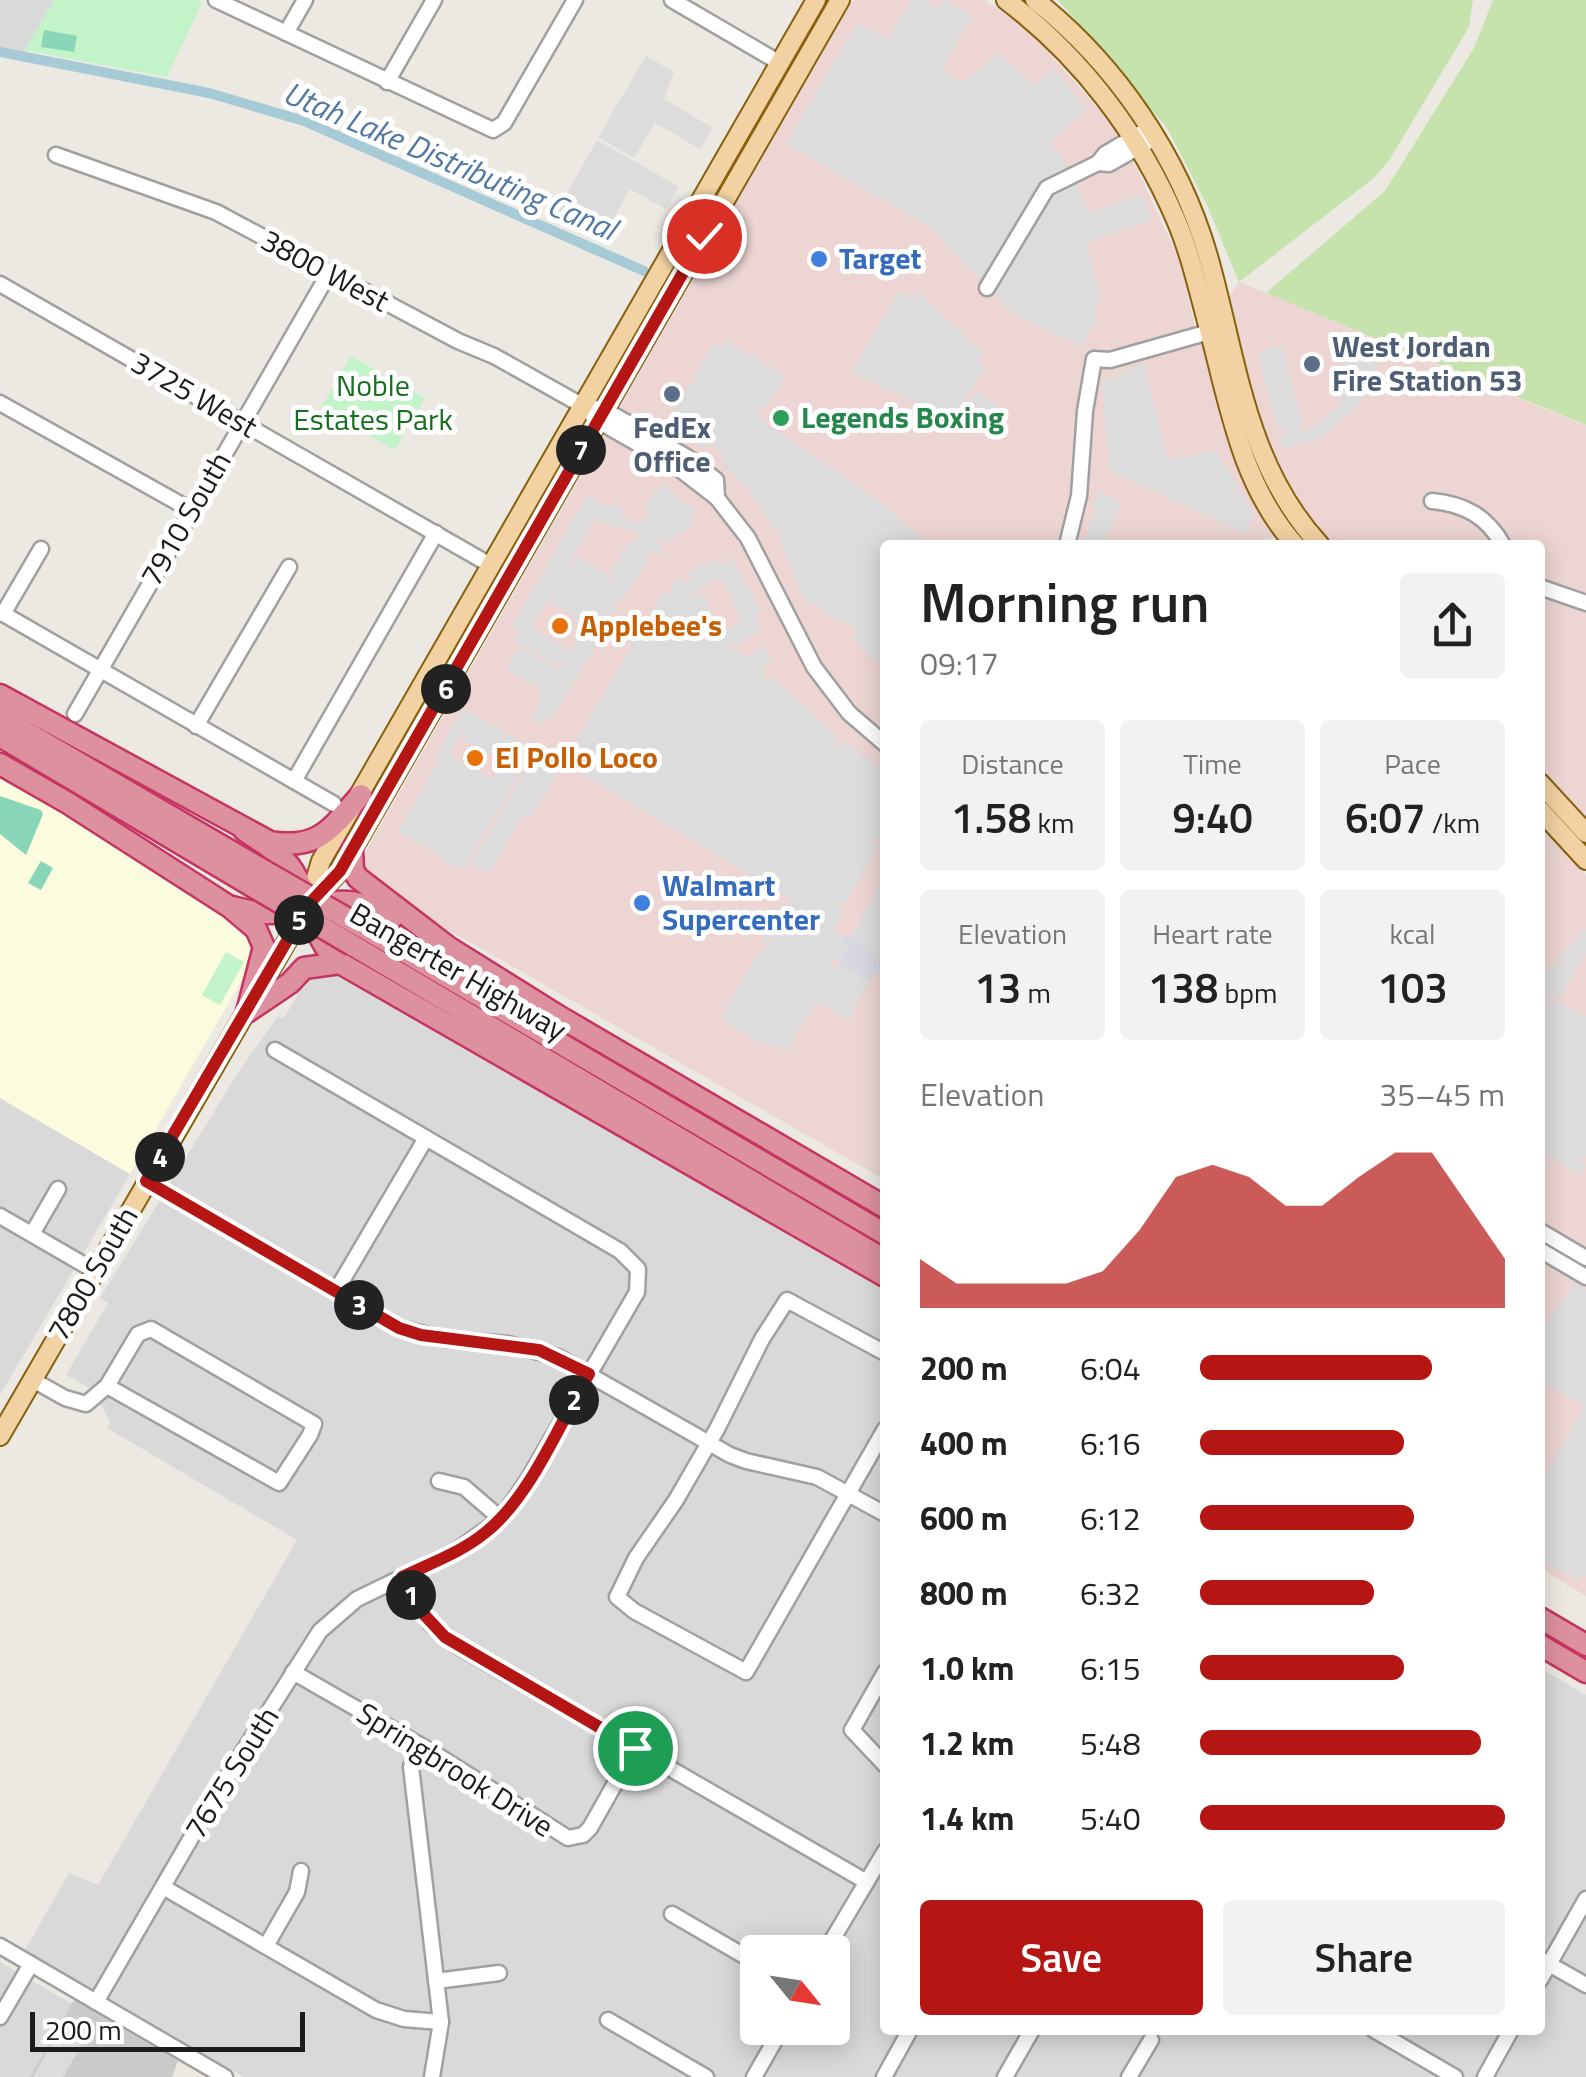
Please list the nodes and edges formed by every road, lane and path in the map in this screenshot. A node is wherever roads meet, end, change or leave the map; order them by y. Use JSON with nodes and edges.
{"nodes":[{"id":1,"x":216,"y":0,"type":"edge"},
{"id":2,"x":306,"y":0,"type":"edge"},
{"id":3,"x":434,"y":0,"type":"edge"},
{"id":4,"x":575,"y":0,"type":"edge"},
{"id":5,"x":672,"y":0,"type":"edge"},
{"id":6,"x":816,"y":0,"type":"edge"},
{"id":7,"x":840,"y":0,"type":"edge"},
{"id":8,"x":1006,"y":0,"type":"edge"},
{"id":9,"x":1034,"y":0,"type":"edge"},
{"id":10,"x":286,"y":33,"type":"junction"},
{"id":11,"x":780,"y":63,"type":"junction"},
{"id":12,"x":387,"y":82,"type":"junction"},
{"id":13,"x":1153,"y":133,"type":"junction"},
{"id":14,"x":1135,"y":144,"type":"junction"},
{"id":15,"x":56,"y":155,"type":"dead end"},
{"id":16,"x":695,"y":213,"type":"junction"},
{"id":17,"x":329,"y":273,"type":"junction"},
{"id":18,"x":0,"y":284,"type":"edge"},
{"id":19,"x":676,"y":284,"type":"junction"},
{"id":20,"x":987,"y":288,"type":"dead end"},
{"id":21,"x":1216,"y":330,"type":"junction"},
{"id":22,"x":0,"y":402,"type":"edge"},
{"id":23,"x":584,"y":407,"type":"junction"},
{"id":24,"x":602,"y":415,"type":"junction"},
{"id":25,"x":242,"y":422,"type":"junction"},
{"id":26,"x":1432,"y":501,"type":"dead end"},
{"id":27,"x":190,"y":510,"type":"junction"},
{"id":28,"x":436,"y":533,"type":"junction"},
{"id":29,"x":1068,"y":540,"type":"edge"},
{"id":30,"x":1292,"y":540,"type":"edge"},
{"id":31,"x":1316,"y":540,"type":"edge"},
{"id":32,"x":1499,"y":540,"type":"edge"},
{"id":33,"x":40,"y":549,"type":"dead end"},
{"id":34,"x":492,"y":566,"type":"junction"},
{"id":35,"x":289,"y":567,"type":"dead end"},
{"id":36,"x":1545,"y":589,"type":"edge"},
{"id":37,"x":1586,"y":603,"type":"edge"},
{"id":38,"x":2,"y":613,"type":"edge"},
{"id":39,"x":100,"y":671,"type":"junction"},
{"id":40,"x":0,"y":695,"type":"edge"},
{"id":41,"x":75,"y":714,"type":"dead end"},
{"id":42,"x":0,"y":717,"type":"edge"},
{"id":43,"x":196,"y":726,"type":"junction"},
{"id":44,"x":0,"y":736,"type":"edge"},
{"id":45,"x":880,"y":740,"type":"edge"},
{"id":46,"x":0,"y":764,"type":"edge"},
{"id":47,"x":294,"y":781,"type":"junction"},
{"id":48,"x":1545,"y":788,"type":"edge"},
{"id":49,"x":361,"y":795,"type":"junction"},
{"id":50,"x":334,"y":804,"type":"dead end"},
{"id":51,"x":1545,"y":815,"type":"edge"},
{"id":52,"x":244,"y":830,"type":"junction"},
{"id":53,"x":1586,"y":833,"type":"edge"},
{"id":54,"x":352,"y":850,"type":"junction"},
{"id":55,"x":1586,"y":860,"type":"edge"},
{"id":56,"x":256,"y":878,"type":"junction"},
{"id":57,"x":308,"y":905,"type":"junction"},
{"id":58,"x":230,"y":907,"type":"junction"},
{"id":59,"x":352,"y":945,"type":"junction"},
{"id":60,"x":448,"y":947,"type":"junction"},
{"id":61,"x":246,"y":1012,"type":"junction"},
{"id":62,"x":275,"y":1050,"type":"dead end"},
{"id":63,"x":426,"y":1138,"type":"junction"},
{"id":64,"x":146,"y":1181,"type":"junction"},
{"id":65,"x":58,"y":1189,"type":"dead end"},
{"id":66,"x":880,"y":1204,"type":"edge"},
{"id":67,"x":0,"y":1216,"type":"edge"},
{"id":68,"x":880,"y":1231,"type":"edge"},
{"id":69,"x":32,"y":1234,"type":"junction"},
{"id":70,"x":1545,"y":1234,"type":"edge"},
{"id":71,"x":1545,"y":1253,"type":"edge"},
{"id":72,"x":1585,"y":1254,"type":"edge"},
{"id":73,"x":880,"y":1257,"type":"edge"},
{"id":74,"x":1572,"y":1268,"type":"junction"},
{"id":75,"x":95,"y":1270,"type":"junction"},
{"id":76,"x":880,"y":1273,"type":"edge"},
{"id":77,"x":1586,"y":1277,"type":"edge"},
{"id":78,"x":336,"y":1292,"type":"junction"},
{"id":79,"x":880,"y":1350,"type":"edge"},
{"id":80,"x":589,"y":1374,"type":"junction"},
{"id":81,"x":33,"y":1380,"type":"junction"},
{"id":82,"x":107,"y":1386,"type":"junction"},
{"id":83,"x":0,"y":1436,"type":"edge"},
{"id":84,"x":880,"y":1437,"type":"edge"},
{"id":85,"x":708,"y":1442,"type":"junction"},
{"id":86,"x":439,"y":1481,"type":"dead end"},
{"id":87,"x":847,"y":1492,"type":"junction"},
{"id":88,"x":880,"y":1511,"type":"edge"},
{"id":89,"x":501,"y":1519,"type":"junction"},
{"id":90,"x":402,"y":1577,"type":"junction"},
{"id":91,"x":1545,"y":1610,"type":"edge"},
{"id":92,"x":1545,"y":1621,"type":"edge"},
{"id":93,"x":1586,"y":1633,"type":"edge"},
{"id":94,"x":1586,"y":1645,"type":"edge"},
{"id":95,"x":1545,"y":1648,"type":"edge"},
{"id":96,"x":293,"y":1672,"type":"junction"},
{"id":97,"x":1586,"y":1672,"type":"edge"},
{"id":98,"x":880,"y":1681,"type":"edge"},
{"id":99,"x":418,"y":1744,"type":"junction"},
{"id":100,"x":635,"y":1748,"type":"junction"},
{"id":101,"x":880,"y":1760,"type":"edge"},
{"id":102,"x":880,"y":1860,"type":"edge"},
{"id":103,"x":301,"y":1871,"type":"dead end"},
{"id":104,"x":866,"y":1881,"type":"junction"},
{"id":105,"x":163,"y":1887,"type":"junction"},
{"id":106,"x":1586,"y":1899,"type":"edge"},
{"id":107,"x":672,"y":1914,"type":"dead end"},
{"id":108,"x":834,"y":1935,"type":"edge"},
{"id":109,"x":0,"y":1946,"type":"edge"},
{"id":110,"x":266,"y":1946,"type":"junction"},
{"id":111,"x":740,"y":1954,"type":"edge"},
{"id":112,"x":1545,"y":1960,"type":"edge"},
{"id":113,"x":1545,"y":1963,"type":"edge"},
{"id":114,"x":31,"y":1964,"type":"junction"},
{"id":115,"x":499,"y":1973,"type":"dead end"},
{"id":116,"x":436,"y":1981,"type":"junction"},
{"id":117,"x":1586,"y":1985,"type":"edge"},
{"id":118,"x":96,"y":2002,"type":"junction"},
{"id":119,"x":0,"y":2017,"type":"edge"},
{"id":120,"x":608,"y":2020,"type":"dead end"},
{"id":121,"x":441,"y":2022,"type":"junction"},
{"id":122,"x":907,"y":2035,"type":"edge"},
{"id":123,"x":1029,"y":2035,"type":"edge"},
{"id":124,"x":1383,"y":2035,"type":"edge"},
{"id":125,"x":1508,"y":2035,"type":"edge"},
{"id":126,"x":1151,"y":2040,"type":"dead end"},
{"id":127,"x":772,"y":2045,"type":"edge"},
{"id":128,"x":225,"y":2077,"type":"edge"},
{"id":129,"x":432,"y":2077,"type":"edge"},
{"id":130,"x":706,"y":2077,"type":"edge"},
{"id":131,"x":754,"y":2077,"type":"edge"},
{"id":132,"x":884,"y":2077,"type":"edge"},
{"id":133,"x":1006,"y":2077,"type":"edge"},
{"id":134,"x":1129,"y":2077,"type":"edge"},
{"id":135,"x":1455,"y":2077,"type":"edge"},
{"id":136,"x":1484,"y":2077,"type":"edge"}],
"edges":[{"from":1,"to":10,"type":"street"},
{"from":2,"to":10,"type":"street"},
{"from":3,"to":12,"type":"street"},
{"from":4,"to":12,"type":"street"},
{"from":5,"to":11,"type":"street"},
{"from":6,"to":11,"type":"main road","name":"7800 South"},
{"from":7,"to":19,"type":"main road","name":"7800 South"},
{"from":8,"to":14,"type":"main road"},
{"from":9,"to":13,"type":"main road"},
{"from":10,"to":12,"type":"street"},
{"from":11,"to":16,"type":"main road","name":"7800 South"},
{"from":13,"to":14,"type":"street"},
{"from":13,"to":21,"type":"main road"},
{"from":14,"to":20,"type":"street"},
{"from":14,"to":21,"type":"main road"},
{"from":15,"to":17,"type":"street","name":"3800 West"},
{"from":16,"to":19,"type":"main road"},
{"from":16,"to":23,"type":"main road","name":"7800 South"},
{"from":17,"to":23,"type":"street","name":"3800 West"},
{"from":17,"to":25,"type":"street","name":"7910 South"},
{"from":18,"to":25,"type":"street","name":"3725 West"},
{"from":19,"to":24,"type":"main road","name":"7800 South"},
{"from":21,"to":29,"type":"street"},
{"from":21,"to":30,"type":"main road"},
{"from":21,"to":31,"type":"main road"},
{"from":22,"to":27,"type":"street"},
{"from":23,"to":24,"type":"street","name":"3800 West"},
{"from":23,"to":34,"type":"main road","name":"7800 South"},
{"from":24,"to":45,"type":"street","name":"3800 West"},
{"from":24,"to":54,"type":"main road","name":"7800 South"},
{"from":25,"to":27,"type":"street","name":"7910 South"},
{"from":25,"to":28,"type":"street","name":"3725 West"},
{"from":26,"to":32,"type":"street"},
{"from":27,"to":39,"type":"street","name":"7910 South"},
{"from":28,"to":34,"type":"street","name":"3725 West"},
{"from":28,"to":47,"type":"street"},
{"from":33,"to":38,"type":"street"},
{"from":34,"to":49,"type":"main road","name":"7800 South"},
{"from":35,"to":43,"type":"street"},
{"from":36,"to":37,"type":"street"},
{"from":38,"to":39,"type":"street"},
{"from":39,"to":41,"type":"street","name":"7910 South"},
{"from":39,"to":43,"type":"street"},
{"from":40,"to":52,"type":"highway"},
{"from":42,"to":56,"type":"highway","name":"Bangerter Highway"},
{"from":43,"to":47,"type":"street"},
{"from":44,"to":56,"type":"highway","name":"Bangerter Highway"},
{"from":46,"to":58,"type":"highway"},
{"from":47,"to":50,"type":"street"},
{"from":48,"to":53,"type":"main road"},
{"from":49,"to":52,"type":"highway"},
{"from":49,"to":57,"type":"main road","name":"7800 South"},
{"from":51,"to":55,"type":"main road"},
{"from":52,"to":57,"type":"highway"},
{"from":54,"to":57,"type":"main road","name":"7800 South"},
{"from":54,"to":60,"type":"highway"},
{"from":56,"to":59,"type":"highway","name":"Bangerter Highway","bridge":true},
{"from":57,"to":58,"type":"highway"},
{"from":57,"to":59,"type":"highway"},
{"from":57,"to":60,"type":"highway"},
{"from":57,"to":61,"type":"main road","name":"7800 South"},
{"from":58,"to":61,"type":"highway"},
{"from":59,"to":61,"type":"highway"},
{"from":59,"to":68,"type":"highway","name":"Bangerter Highway"},
{"from":59,"to":73,"type":"highway","name":"Bangerter Highway"},
{"from":59,"to":76,"type":"highway"},
{"from":60,"to":66,"type":"highway"},
{"from":61,"to":64,"type":"main road","name":"7800 South"},
{"from":62,"to":63,"type":"street"},
{"from":63,"to":78,"type":"street"},
{"from":63,"to":80,"type":"street","name":"7675 South"},
{"from":64,"to":75,"type":"main road","name":"7800 South"},
{"from":64,"to":78,"type":"street"},
{"from":65,"to":69,"type":"street"},
{"from":67,"to":69,"type":"street"},
{"from":69,"to":75,"type":"street"},
{"from":70,"to":72,"type":"street"},
{"from":71,"to":74,"type":"street"},
{"from":72,"to":74,"type":"street"},
{"from":74,"to":77,"type":"street"},
{"from":75,"to":81,"type":"main road","name":"7800 South"},
{"from":78,"to":80,"type":"street"},
{"from":79,"to":85,"type":"street"},
{"from":80,"to":85,"type":"street"},
{"from":80,"to":89,"type":"street","name":"7675 South"},
{"from":81,"to":82,"type":"street"},
{"from":81,"to":83,"type":"main road","name":"7800 South"},
{"from":82,"to":82,"type":"street"},
{"from":84,"to":87,"type":"street"},
{"from":85,"to":87,"type":"street"},
{"from":85,"to":87,"type":"street"},
{"from":86,"to":89,"type":"street"},
{"from":87,"to":88,"type":"street"},
{"from":89,"to":90,"type":"street","name":"7675 South"},
{"from":90,"to":96,"type":"street","name":"7675 South"},
{"from":90,"to":100,"type":"street"},
{"from":91,"to":93,"type":"highway"},
{"from":92,"to":94,"type":"highway"},
{"from":95,"to":97,"type":"highway"},
{"from":96,"to":99,"type":"street","name":"Springbrook Drive"},
{"from":96,"to":105,"type":"street","name":"7675 South"},
{"from":98,"to":101,"type":"street"},
{"from":99,"to":100,"type":"street","name":"Springbrook Drive"},
{"from":99,"to":116,"type":"street"},
{"from":100,"to":104,"type":"street"},
{"from":102,"to":104,"type":"street"},
{"from":103,"to":110,"type":"street"},
{"from":104,"to":108,"type":"street"},
{"from":105,"to":110,"type":"street"},
{"from":105,"to":118,"type":"street","name":"7675 South"},
{"from":106,"to":112,"type":"street"},
{"from":107,"to":111,"type":"street"},
{"from":109,"to":114,"type":"street"},
{"from":110,"to":121,"type":"street"},
{"from":113,"to":117,"type":"street"},
{"from":114,"to":118,"type":"street"},
{"from":114,"to":119,"type":"street"},
{"from":115,"to":116,"type":"street"},
{"from":116,"to":121,"type":"street"},
{"from":118,"to":128,"type":"street"},
{"from":120,"to":130,"type":"street"},
{"from":121,"to":129,"type":"street"},
{"from":122,"to":132,"type":"street"},
{"from":123,"to":133,"type":"street"},
{"from":124,"to":135,"type":"street"},
{"from":125,"to":136,"type":"street"},
{"from":126,"to":134,"type":"street"},
{"from":127,"to":131,"type":"street"}]}
